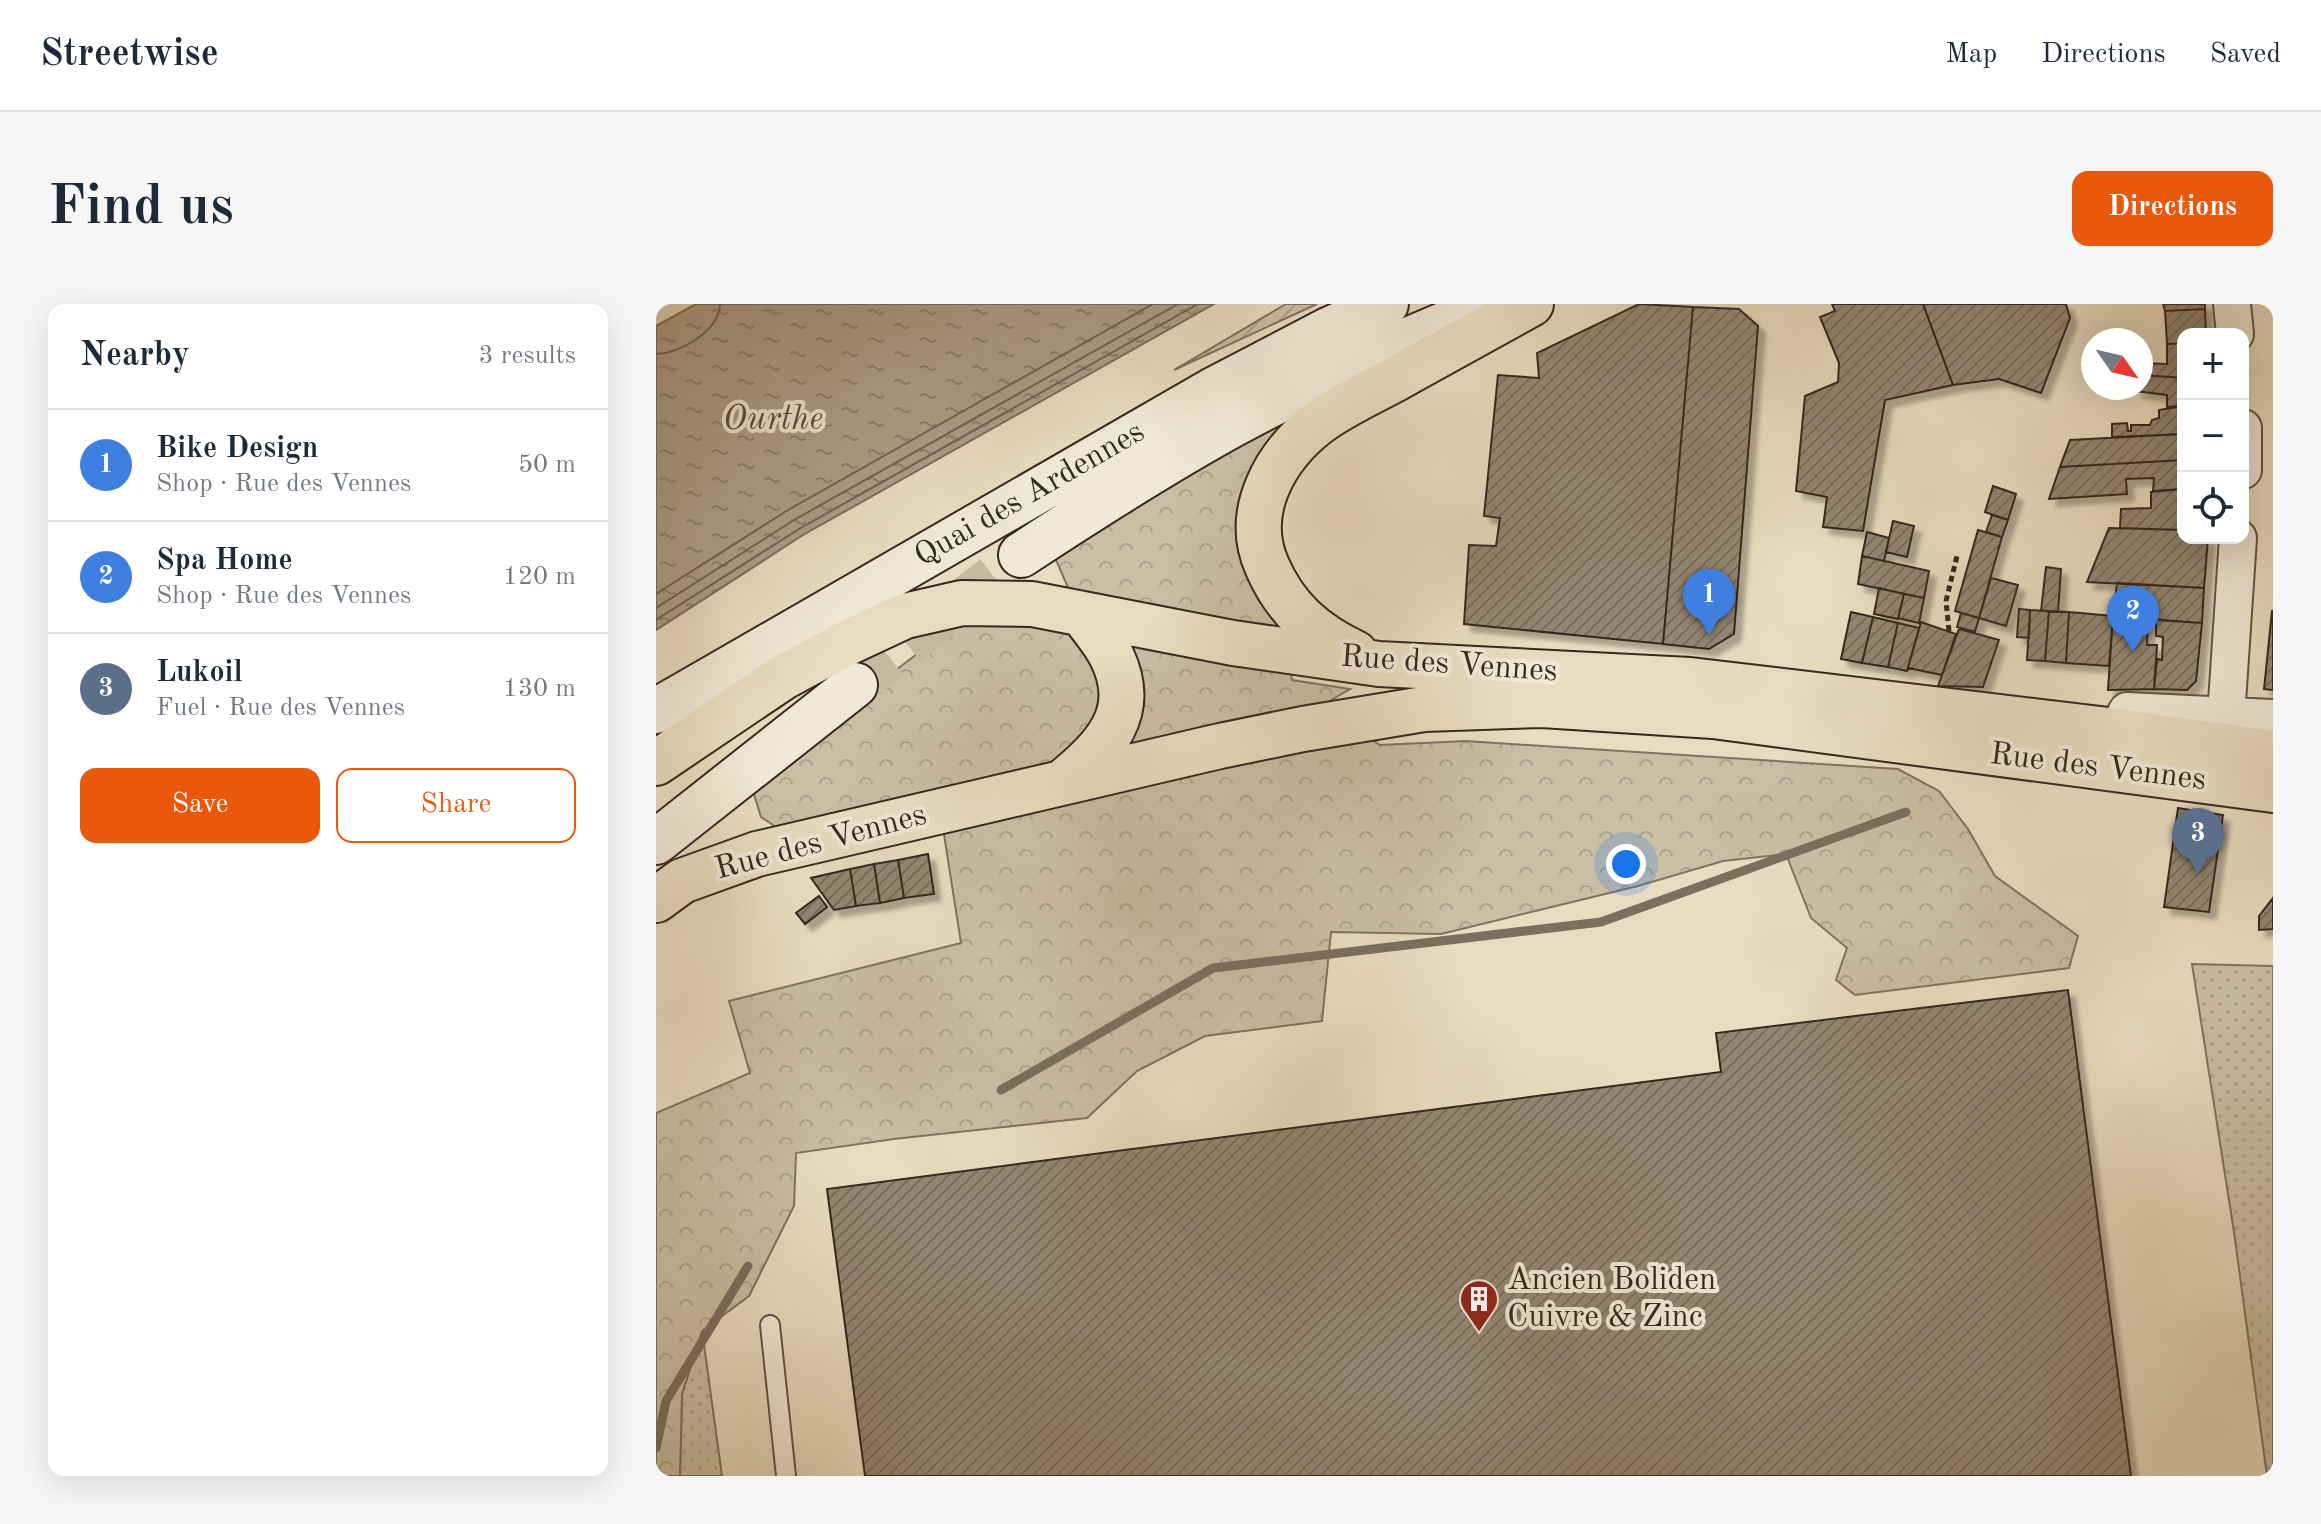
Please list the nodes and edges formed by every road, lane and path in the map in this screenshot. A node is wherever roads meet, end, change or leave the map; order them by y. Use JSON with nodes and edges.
{"nodes":[{"id":1,"x":1386,"y":304,"type":"edge"},
{"id":2,"x":1494,"y":304,"type":"edge"},
{"id":3,"x":1531,"y":304,"type":"edge"},
{"id":4,"x":2232,"y":304,"type":"edge"},
{"id":5,"x":2234,"y":328,"type":"edge"},
{"id":6,"x":2238,"y":544,"type":"edge"},
{"id":7,"x":1021,"y":555,"type":"tunnel mouth"},
{"id":8,"x":1957,"y":556,"type":"dead end"},
{"id":9,"x":1084,"y":616,"type":"junction"},
{"id":10,"x":1949,"y":631,"type":"dead end"},
{"id":11,"x":1379,"y":664,"type":"junction"},
{"id":12,"x":846,"y":666,"type":"junction"},
{"id":13,"x":664,"y":709,"type":"edge"},
{"id":14,"x":2226,"y":717,"type":"junction"},
{"id":15,"x":2273,"y":718,"type":"edge"},
{"id":16,"x":2117,"y":731,"type":"junction"},
{"id":17,"x":2273,"y":753,"type":"edge"},
{"id":18,"x":656,"y":763,"type":"edge"},
{"id":19,"x":1061,"y":783,"type":"junction"},
{"id":20,"x":656,"y":786,"type":"edge"},
{"id":21,"x":2273,"y":790,"type":"edge"},
{"id":22,"x":656,"y":842,"type":"edge"},
{"id":23,"x":656,"y":900,"type":"edge"},
{"id":24,"x":770,"y":1325,"type":"dead end"},
{"id":25,"x":786,"y":1476,"type":"edge"}],
"edges":[{"from":1,"to":13,"type":"main road","name":"Quai des Ardennes"},
{"from":2,"to":7,"type":"main road","name":"Quai des Ardennes"},
{"from":3,"to":11,"type":"main road"},
{"from":4,"to":5,"type":"street"},
{"from":6,"to":14,"type":"street"},
{"from":8,"to":10,"type":"path"},
{"from":9,"to":11,"type":"main road","name":"Rue des Vennes"},
{"from":9,"to":12,"type":"main road","name":"Rue des Vennes"},
{"from":9,"to":19,"type":"main road"},
{"from":11,"to":16,"type":"main road","name":"Rue des Vennes"},
{"from":12,"to":18,"type":"main road","name":"Rue des Vennes"},
{"from":12,"to":20,"type":"main road"},
{"from":12,"to":22,"type":"main road"},
{"from":14,"to":15,"type":"street","name":"Rue des Vennes"},
{"from":14,"to":16,"type":"street","name":"Rue des Vennes"},
{"from":16,"to":17,"type":"main road"},
{"from":19,"to":21,"type":"main road","name":"Rue des Vennes"},
{"from":19,"to":23,"type":"main road","name":"Rue des Vennes"},
{"from":24,"to":25,"type":"lane"}]}
